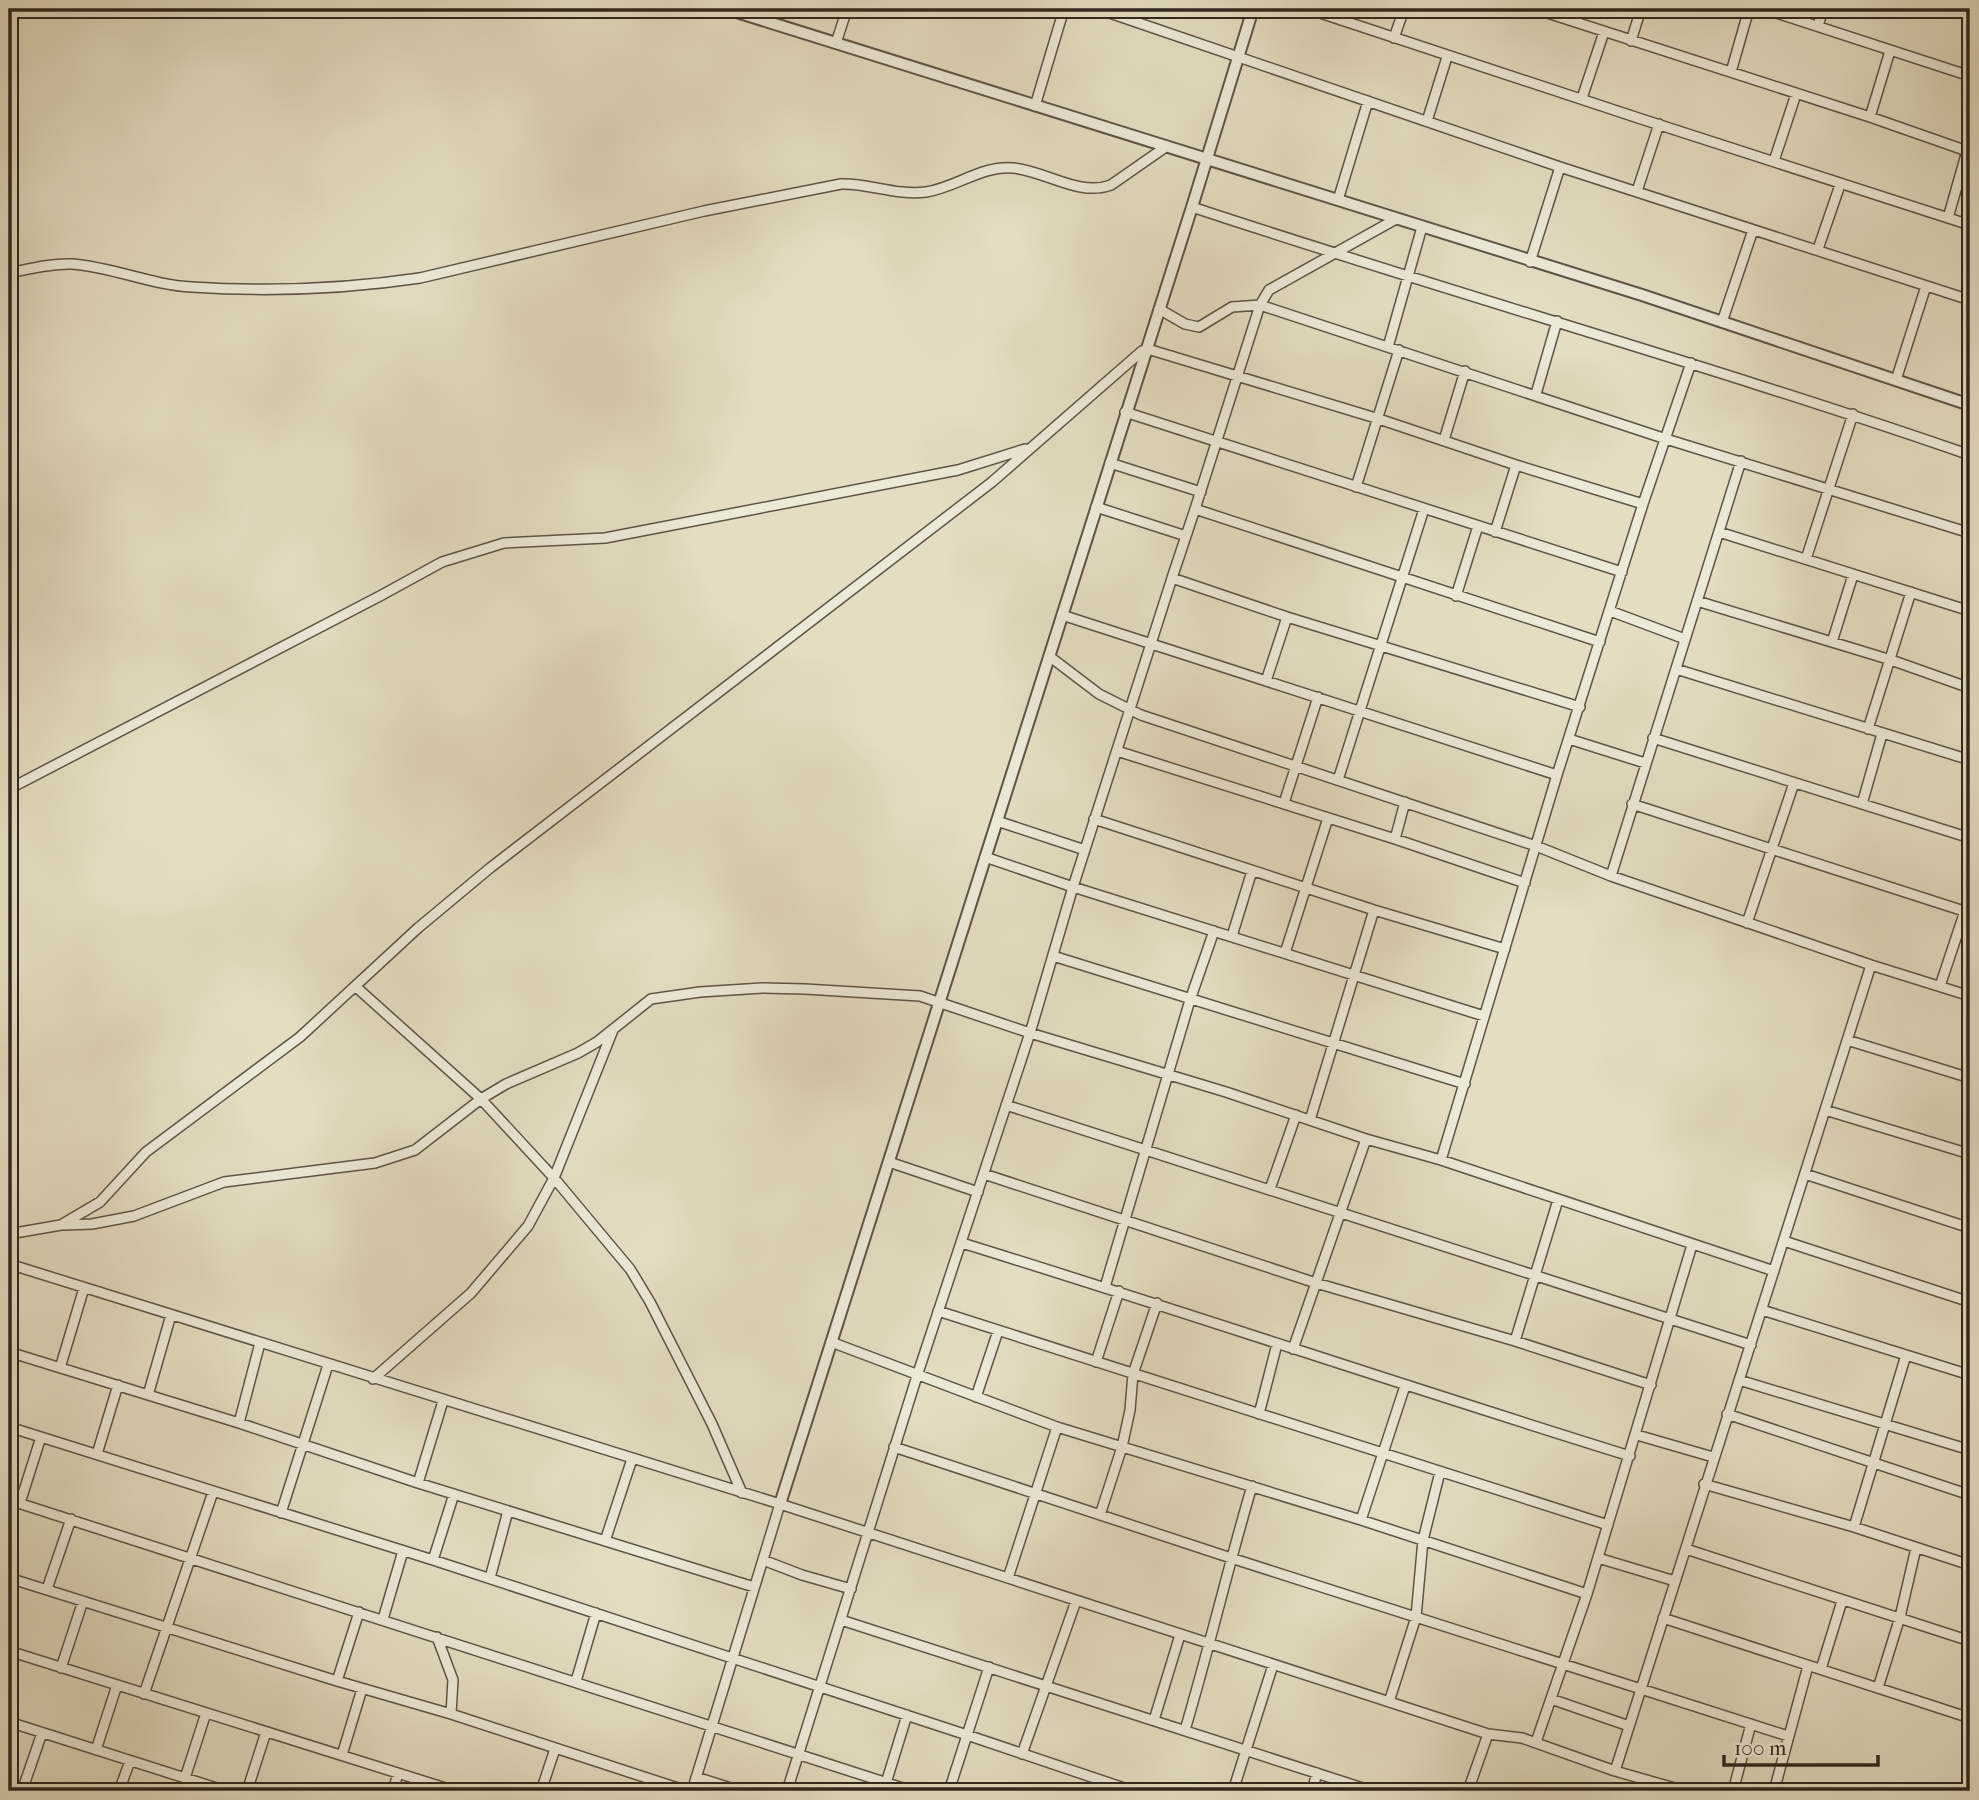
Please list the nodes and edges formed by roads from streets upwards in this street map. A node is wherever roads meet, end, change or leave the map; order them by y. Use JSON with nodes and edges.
{"nodes":[{"id":1,"x":727,"y":9,"type":"edge"},
{"id":2,"x":847,"y":9,"type":"edge"},
{"id":3,"x":1064,"y":9,"type":"edge"},
{"id":4,"x":1098,"y":9,"type":"edge"},
{"id":5,"x":1252,"y":9,"type":"edge"},
{"id":6,"x":1308,"y":9,"type":"edge"},
{"id":7,"x":1404,"y":9,"type":"edge"},
{"id":8,"x":1535,"y":9,"type":"edge"},
{"id":9,"x":1641,"y":9,"type":"edge"},
{"id":10,"x":1749,"y":9,"type":"edge"},
{"id":11,"x":1764,"y":9,"type":"edge"},
{"id":12,"x":1824,"y":9,"type":"edge"},
{"id":13,"x":1818,"y":26,"type":"junction"},
{"id":14,"x":1604,"y":32,"type":"junction"},
{"id":15,"x":1394,"y":38,"type":"junction"},
{"id":16,"x":1631,"y":41,"type":"junction"},
{"id":17,"x":836,"y":43,"type":"junction"},
{"id":18,"x":1889,"y":51,"type":"junction"},
{"id":19,"x":1237,"y":56,"type":"junction"},
{"id":20,"x":1447,"y":57,"type":"junction"},
{"id":21,"x":1731,"y":72,"type":"junction"},
{"id":22,"x":1970,"y":76,"type":"edge"},
{"id":23,"x":1796,"y":94,"type":"junction"},
{"id":24,"x":1582,"y":98,"type":"junction"},
{"id":25,"x":1368,"y":101,"type":"junction"},
{"id":26,"x":1035,"y":106,"type":"junction"},
{"id":27,"x":1870,"y":117,"type":"junction"},
{"id":28,"x":1427,"y":121,"type":"junction"},
{"id":29,"x":1659,"y":124,"type":"junction"},
{"id":30,"x":1167,"y":146,"type":"junction"},
{"id":31,"x":1969,"y":152,"type":"edge"},
{"id":32,"x":1207,"y":158,"type":"junction"},
{"id":33,"x":1774,"y":161,"type":"junction"},
{"id":34,"x":1560,"y":167,"type":"junction"},
{"id":35,"x":1840,"y":185,"type":"junction"},
{"id":36,"x":1637,"y":191,"type":"junction"},
{"id":37,"x":1338,"y":200,"type":"junction"},
{"id":38,"x":1192,"y":207,"type":"junction"},
{"id":39,"x":1948,"y":218,"type":"junction"},
{"id":40,"x":1396,"y":219,"type":"junction"},
{"id":41,"x":1970,"y":225,"type":"edge"},
{"id":42,"x":1422,"y":227,"type":"junction"},
{"id":43,"x":1753,"y":230,"type":"junction"},
{"id":44,"x":1818,"y":249,"type":"junction"},
{"id":45,"x":1334,"y":254,"type":"junction"},
{"id":46,"x":1530,"y":262,"type":"junction"},
{"id":47,"x":9,"y":273,"type":"edge"},
{"id":48,"x":1407,"y":277,"type":"junction"},
{"id":49,"x":1926,"y":286,"type":"junction"},
{"id":50,"x":1970,"y":300,"type":"edge"},
{"id":51,"x":1260,"y":305,"type":"junction"},
{"id":52,"x":1159,"y":309,"type":"junction"},
{"id":53,"x":1557,"y":321,"type":"junction"},
{"id":54,"x":1722,"y":322,"type":"junction"},
{"id":55,"x":1388,"y":347,"type":"junction"},
{"id":56,"x":1146,"y":350,"type":"junction"},
{"id":57,"x":1399,"y":350,"type":"junction"},
{"id":58,"x":1691,"y":363,"type":"junction"},
{"id":59,"x":1465,"y":371,"type":"junction"},
{"id":60,"x":1238,"y":376,"type":"junction"},
{"id":61,"x":1896,"y":380,"type":"junction"},
{"id":62,"x":1536,"y":394,"type":"junction"},
{"id":63,"x":1970,"y":405,"type":"edge"},
{"id":64,"x":1125,"y":412,"type":"junction"},
{"id":65,"x":1853,"y":414,"type":"junction"},
{"id":66,"x":1379,"y":419,"type":"junction"},
{"id":67,"x":1666,"y":439,"type":"junction"},
{"id":68,"x":1444,"y":440,"type":"junction"},
{"id":69,"x":1217,"y":442,"type":"junction"},
{"id":70,"x":1030,"y":447,"type":"junction"},
{"id":71,"x":1970,"y":455,"type":"edge"},
{"id":72,"x":1741,"y":461,"type":"junction"},
{"id":73,"x":1110,"y":463,"type":"junction"},
{"id":74,"x":1516,"y":465,"type":"junction"},
{"id":75,"x":1356,"y":486,"type":"junction"},
{"id":76,"x":1829,"y":489,"type":"junction"},
{"id":77,"x":1201,"y":492,"type":"junction"},
{"id":78,"x":1643,"y":504,"type":"junction"},
{"id":79,"x":1096,"y":507,"type":"junction"},
{"id":80,"x":1195,"y":509,"type":"junction"},
{"id":81,"x":1424,"y":509,"type":"junction"},
{"id":82,"x":1478,"y":526,"type":"junction"},
{"id":83,"x":1495,"y":532,"type":"junction"},
{"id":84,"x":1719,"y":532,"type":"junction"},
{"id":85,"x":1970,"y":533,"type":"edge"},
{"id":86,"x":1186,"y":536,"type":"junction"},
{"id":87,"x":1806,"y":559,"type":"junction"},
{"id":88,"x":1622,"y":572,"type":"junction"},
{"id":89,"x":1853,"y":575,"type":"junction"},
{"id":90,"x":1172,"y":578,"type":"junction"},
{"id":91,"x":1402,"y":578,"type":"junction"},
{"id":92,"x":1911,"y":592,"type":"junction"},
{"id":93,"x":1456,"y":596,"type":"junction"},
{"id":94,"x":1697,"y":601,"type":"junction"},
{"id":95,"x":1969,"y":608,"type":"edge"},
{"id":96,"x":1610,"y":611,"type":"junction"},
{"id":97,"x":1062,"y":615,"type":"junction"},
{"id":98,"x":1287,"y":617,"type":"junction"},
{"id":99,"x":1685,"y":639,"type":"junction"},
{"id":100,"x":1600,"y":642,"type":"junction"},
{"id":101,"x":1832,"y":642,"type":"junction"},
{"id":102,"x":1151,"y":643,"type":"junction"},
{"id":103,"x":1381,"y":645,"type":"junction"},
{"id":104,"x":1049,"y":656,"type":"junction"},
{"id":105,"x":1891,"y":660,"type":"junction"},
{"id":106,"x":1676,"y":668,"type":"junction"},
{"id":107,"x":1266,"y":681,"type":"junction"},
{"id":108,"x":1970,"y":688,"type":"edge"},
{"id":109,"x":1318,"y":697,"type":"junction"},
{"id":110,"x":1580,"y":707,"type":"junction"},
{"id":111,"x":1130,"y":711,"type":"junction"},
{"id":112,"x":1360,"y":711,"type":"junction"},
{"id":113,"x":1868,"y":729,"type":"junction"},
{"id":114,"x":1882,"y":734,"type":"junction"},
{"id":115,"x":1653,"y":738,"type":"junction"},
{"id":116,"x":1569,"y":739,"type":"junction"},
{"id":117,"x":1117,"y":751,"type":"junction"},
{"id":118,"x":1970,"y":760,"type":"edge"},
{"id":119,"x":1645,"y":763,"type":"junction"},
{"id":120,"x":1296,"y":767,"type":"junction"},
{"id":121,"x":1557,"y":775,"type":"junction"},
{"id":122,"x":1338,"y":780,"type":"junction"},
{"id":123,"x":1794,"y":783,"type":"junction"},
{"id":124,"x":9,"y":789,"type":"edge"},
{"id":125,"x":1405,"y":802,"type":"junction"},
{"id":126,"x":1284,"y":803,"type":"junction"},
{"id":127,"x":1632,"y":804,"type":"junction"},
{"id":128,"x":1862,"y":804,"type":"junction"},
{"id":129,"x":1328,"y":818,"type":"junction"},
{"id":130,"x":1094,"y":819,"type":"junction"},
{"id":131,"x":996,"y":821,"type":"junction"},
{"id":132,"x":1970,"y":838,"type":"edge"},
{"id":133,"x":1395,"y":839,"type":"junction"},
{"id":134,"x":1536,"y":846,"type":"junction"},
{"id":135,"x":1771,"y":849,"type":"junction"},
{"id":136,"x":1085,"y":850,"type":"junction"},
{"id":137,"x":985,"y":857,"type":"junction"},
{"id":138,"x":1252,"y":871,"type":"junction"},
{"id":139,"x":1611,"y":876,"type":"junction"},
{"id":140,"x":1525,"y":883,"type":"junction"},
{"id":141,"x":1073,"y":887,"type":"junction"},
{"id":142,"x":1305,"y":888,"type":"junction"},
{"id":143,"x":1970,"y":896,"type":"edge"},
{"id":144,"x":1374,"y":910,"type":"junction"},
{"id":145,"x":1968,"y":912,"type":"edge"},
{"id":146,"x":1747,"y":922,"type":"junction"},
{"id":147,"x":1214,"y":931,"type":"junction"},
{"id":148,"x":1231,"y":936,"type":"junction"},
{"id":149,"x":1505,"y":948,"type":"junction"},
{"id":150,"x":1285,"y":953,"type":"junction"},
{"id":151,"x":1053,"y":956,"type":"junction"},
{"id":152,"x":1871,"y":965,"type":"junction"},
{"id":153,"x":1354,"y":975,"type":"junction"},
{"id":154,"x":355,"y":986,"type":"junction"},
{"id":155,"x":1940,"y":986,"type":"junction"},
{"id":156,"x":1970,"y":996,"type":"edge"},
{"id":157,"x":1190,"y":1000,"type":"junction"},
{"id":158,"x":940,"y":1002,"type":"junction"},
{"id":159,"x":1484,"y":1016,"type":"junction"},
{"id":160,"x":614,"y":1029,"type":"junction"},
{"id":161,"x":1030,"y":1033,"type":"junction"},
{"id":162,"x":1847,"y":1040,"type":"junction"},
{"id":163,"x":1332,"y":1044,"type":"junction"},
{"id":164,"x":1167,"y":1075,"type":"junction"},
{"id":165,"x":1970,"y":1078,"type":"edge"},
{"id":166,"x":1465,"y":1084,"type":"junction"},
{"id":167,"x":481,"y":1099,"type":"junction"},
{"id":168,"x":1006,"y":1105,"type":"junction"},
{"id":169,"x":1825,"y":1110,"type":"junction"},
{"id":170,"x":1296,"y":1115,"type":"junction"},
{"id":171,"x":1310,"y":1120,"type":"junction"},
{"id":172,"x":1366,"y":1139,"type":"junction"},
{"id":173,"x":1145,"y":1149,"type":"junction"},
{"id":174,"x":1970,"y":1154,"type":"edge"},
{"id":175,"x":1441,"y":1160,"type":"junction"},
{"id":176,"x":888,"y":1162,"type":"junction"},
{"id":177,"x":984,"y":1174,"type":"junction"},
{"id":178,"x":1805,"y":1174,"type":"junction"},
{"id":179,"x":554,"y":1178,"type":"junction"},
{"id":180,"x":1270,"y":1189,"type":"junction"},
{"id":181,"x":978,"y":1192,"type":"junction"},
{"id":182,"x":1558,"y":1200,"type":"junction"},
{"id":183,"x":1340,"y":1212,"type":"junction"},
{"id":184,"x":1124,"y":1221,"type":"junction"},
{"id":185,"x":61,"y":1226,"type":"junction"},
{"id":186,"x":1970,"y":1228,"type":"edge"},
{"id":187,"x":9,"y":1234,"type":"edge"},
{"id":188,"x":1784,"y":1241,"type":"junction"},
{"id":189,"x":962,"y":1243,"type":"junction"},
{"id":190,"x":1692,"y":1245,"type":"junction"},
{"id":191,"x":9,"y":1264,"type":"edge"},
{"id":192,"x":1774,"y":1271,"type":"junction"},
{"id":193,"x":1534,"y":1276,"type":"junction"},
{"id":194,"x":1315,"y":1283,"type":"junction"},
{"id":195,"x":1105,"y":1287,"type":"junction"},
{"id":196,"x":84,"y":1288,"type":"junction"},
{"id":197,"x":1119,"y":1291,"type":"junction"},
{"id":198,"x":1970,"y":1302,"type":"edge"},
{"id":199,"x":1157,"y":1303,"type":"junction"},
{"id":200,"x":1762,"y":1310,"type":"junction"},
{"id":201,"x":938,"y":1311,"type":"junction"},
{"id":202,"x":171,"y":1315,"type":"junction"},
{"id":203,"x":1670,"y":1320,"type":"junction"},
{"id":204,"x":998,"y":1331,"type":"junction"},
{"id":205,"x":1515,"y":1341,"type":"junction"},
{"id":206,"x":831,"y":1342,"type":"junction"},
{"id":207,"x":260,"y":1343,"type":"junction"},
{"id":208,"x":1277,"y":1343,"type":"junction"},
{"id":209,"x":1751,"y":1345,"type":"junction"},
{"id":210,"x":1293,"y":1349,"type":"junction"},
{"id":211,"x":9,"y":1352,"type":"edge"},
{"id":212,"x":1906,"y":1355,"type":"junction"},
{"id":213,"x":1096,"y":1362,"type":"junction"},
{"id":214,"x":328,"y":1365,"type":"junction"},
{"id":215,"x":60,"y":1368,"type":"junction"},
{"id":216,"x":1133,"y":1374,"type":"junction"},
{"id":217,"x":1970,"y":1375,"type":"edge"},
{"id":218,"x":917,"y":1376,"type":"junction"},
{"id":219,"x":373,"y":1379,"type":"junction"},
{"id":220,"x":1739,"y":1380,"type":"junction"},
{"id":221,"x":118,"y":1385,"type":"junction"},
{"id":222,"x":1651,"y":1385,"type":"junction"},
{"id":223,"x":1405,"y":1386,"type":"junction"},
{"id":224,"x":148,"y":1395,"type":"junction"},
{"id":225,"x":976,"y":1397,"type":"junction"},
{"id":226,"x":443,"y":1401,"type":"junction"},
{"id":227,"x":1259,"y":1414,"type":"junction"},
{"id":228,"x":1727,"y":1414,"type":"junction"},
{"id":229,"x":239,"y":1423,"type":"junction"},
{"id":230,"x":1884,"y":1423,"type":"junction"},
{"id":231,"x":9,"y":1427,"type":"edge"},
{"id":232,"x":1057,"y":1427,"type":"junction"},
{"id":233,"x":1637,"y":1435,"type":"junction"},
{"id":234,"x":41,"y":1437,"type":"junction"},
{"id":235,"x":303,"y":1445,"type":"junction"},
{"id":236,"x":894,"y":1447,"type":"junction"},
{"id":237,"x":1122,"y":1447,"type":"junction"},
{"id":238,"x":1970,"y":1450,"type":"edge"},
{"id":239,"x":1382,"y":1453,"type":"junction"},
{"id":240,"x":97,"y":1454,"type":"junction"},
{"id":241,"x":1630,"y":1457,"type":"junction"},
{"id":242,"x":1713,"y":1457,"type":"junction"},
{"id":243,"x":632,"y":1458,"type":"junction"},
{"id":244,"x":1873,"y":1464,"type":"junction"},
{"id":245,"x":1440,"y":1472,"type":"junction"},
{"id":246,"x":418,"y":1483,"type":"junction"},
{"id":247,"x":1704,"y":1484,"type":"junction"},
{"id":248,"x":1252,"y":1486,"type":"junction"},
{"id":249,"x":212,"y":1492,"type":"junction"},
{"id":250,"x":742,"y":1493,"type":"junction"},
{"id":251,"x":454,"y":1494,"type":"junction"},
{"id":252,"x":1035,"y":1495,"type":"junction"},
{"id":253,"x":1970,"y":1495,"type":"edge"},
{"id":254,"x":9,"y":1500,"type":"edge"},
{"id":255,"x":20,"y":1503,"type":"junction"},
{"id":256,"x":780,"y":1504,"type":"junction"},
{"id":257,"x":508,"y":1511,"type":"junction"},
{"id":258,"x":281,"y":1513,"type":"junction"},
{"id":259,"x":1100,"y":1515,"type":"junction"},
{"id":260,"x":71,"y":1519,"type":"junction"},
{"id":261,"x":1361,"y":1520,"type":"junction"},
{"id":262,"x":1608,"y":1525,"type":"junction"},
{"id":263,"x":1854,"y":1527,"type":"junction"},
{"id":264,"x":868,"y":1533,"type":"junction"},
{"id":265,"x":1423,"y":1540,"type":"junction"},
{"id":266,"x":605,"y":1541,"type":"junction"},
{"id":267,"x":1916,"y":1548,"type":"junction"},
{"id":268,"x":1686,"y":1549,"type":"junction"},
{"id":269,"x":403,"y":1551,"type":"junction"},
{"id":270,"x":190,"y":1558,"type":"junction"},
{"id":271,"x":1231,"y":1558,"type":"junction"},
{"id":272,"x":1598,"y":1558,"type":"junction"},
{"id":273,"x":433,"y":1560,"type":"junction"},
{"id":274,"x":762,"y":1560,"type":"junction"},
{"id":275,"x":1970,"y":1565,"type":"edge"},
{"id":276,"x":9,"y":1578,"type":"edge"},
{"id":277,"x":490,"y":1578,"type":"junction"},
{"id":278,"x":1008,"y":1578,"type":"junction"},
{"id":279,"x":1675,"y":1581,"type":"junction"},
{"id":280,"x":754,"y":1587,"type":"junction"},
{"id":281,"x":851,"y":1588,"type":"junction"},
{"id":282,"x":47,"y":1589,"type":"junction"},
{"id":283,"x":1587,"y":1594,"type":"junction"},
{"id":284,"x":83,"y":1601,"type":"junction"},
{"id":285,"x":1076,"y":1601,"type":"junction"},
{"id":286,"x":1842,"y":1601,"type":"junction"},
{"id":287,"x":359,"y":1612,"type":"junction"},
{"id":288,"x":596,"y":1614,"type":"junction"},
{"id":289,"x":1416,"y":1617,"type":"junction"},
{"id":290,"x":1900,"y":1617,"type":"junction"},
{"id":291,"x":1664,"y":1618,"type":"junction"},
{"id":292,"x":383,"y":1619,"type":"junction"},
{"id":293,"x":841,"y":1620,"type":"junction"},
{"id":294,"x":167,"y":1627,"type":"junction"},
{"id":295,"x":1180,"y":1635,"type":"junction"},
{"id":296,"x":437,"y":1637,"type":"junction"},
{"id":297,"x":1970,"y":1641,"type":"edge"},
{"id":298,"x":1210,"y":1645,"type":"junction"},
{"id":299,"x":9,"y":1651,"type":"edge"},
{"id":300,"x":732,"y":1658,"type":"junction"},
{"id":301,"x":1562,"y":1664,"type":"junction"},
{"id":302,"x":1273,"y":1665,"type":"junction"},
{"id":303,"x":1808,"y":1666,"type":"junction"},
{"id":304,"x":989,"y":1667,"type":"junction"},
{"id":305,"x":61,"y":1668,"type":"junction"},
{"id":306,"x":1821,"y":1669,"type":"junction"},
{"id":307,"x":337,"y":1681,"type":"junction"},
{"id":308,"x":576,"y":1681,"type":"junction"},
{"id":309,"x":117,"y":1685,"type":"junction"},
{"id":310,"x":1045,"y":1685,"type":"junction"},
{"id":311,"x":819,"y":1687,"type":"junction"},
{"id":312,"x":1641,"y":1688,"type":"junction"},
{"id":313,"x":1878,"y":1688,"type":"junction"},
{"id":314,"x":362,"y":1689,"type":"junction"},
{"id":315,"x":144,"y":1694,"type":"junction"},
{"id":316,"x":1551,"y":1699,"type":"junction"},
{"id":317,"x":1389,"y":1702,"type":"junction"},
{"id":318,"x":206,"y":1713,"type":"junction"},
{"id":319,"x":451,"y":1714,"type":"junction"},
{"id":320,"x":907,"y":1715,"type":"junction"},
{"id":321,"x":1970,"y":1718,"type":"edge"},
{"id":322,"x":1154,"y":1720,"type":"junction"},
{"id":323,"x":9,"y":1722,"type":"edge"},
{"id":324,"x":1752,"y":1724,"type":"junction"},
{"id":325,"x":1629,"y":1726,"type":"junction"},
{"id":326,"x":711,"y":1727,"type":"junction"},
{"id":327,"x":1185,"y":1730,"type":"junction"},
{"id":328,"x":266,"y":1732,"type":"junction"},
{"id":329,"x":42,"y":1733,"type":"junction"},
{"id":330,"x":1488,"y":1734,"type":"junction"},
{"id":331,"x":967,"y":1735,"type":"junction"},
{"id":332,"x":1788,"y":1736,"type":"junction"},
{"id":333,"x":1536,"y":1742,"type":"junction"},
{"id":334,"x":555,"y":1749,"type":"junction"},
{"id":335,"x":96,"y":1750,"type":"junction"},
{"id":336,"x":1247,"y":1750,"type":"junction"},
{"id":337,"x":1022,"y":1754,"type":"junction"},
{"id":338,"x":342,"y":1755,"type":"junction"},
{"id":339,"x":798,"y":1756,"type":"junction"},
{"id":340,"x":130,"y":1761,"type":"junction"},
{"id":341,"x":1615,"y":1771,"type":"junction"},
{"id":342,"x":398,"y":1773,"type":"junction"},
{"id":343,"x":1317,"y":1773,"type":"junction"},
{"id":344,"x":696,"y":1777,"type":"junction"},
{"id":345,"x":185,"y":1778,"type":"junction"},
{"id":346,"x":1097,"y":1779,"type":"junction"},
{"id":347,"x":886,"y":1783,"type":"junction"},
{"id":348,"x":1127,"y":1790,"type":"edge"},
{"id":349,"x":22,"y":1791,"type":"edge"},
{"id":350,"x":119,"y":1791,"type":"edge"},
{"id":351,"x":226,"y":1791,"type":"edge"},
{"id":352,"x":247,"y":1791,"type":"edge"},
{"id":353,"x":393,"y":1791,"type":"edge"},
{"id":354,"x":454,"y":1791,"type":"edge"},
{"id":355,"x":541,"y":1791,"type":"edge"},
{"id":356,"x":689,"y":1791,"type":"edge"},
{"id":357,"x":740,"y":1791,"type":"edge"},
{"id":358,"x":787,"y":1791,"type":"edge"},
{"id":359,"x":912,"y":1791,"type":"edge"},
{"id":360,"x":950,"y":1791,"type":"edge"},
{"id":361,"x":1094,"y":1791,"type":"edge"},
{"id":362,"x":1233,"y":1791,"type":"edge"},
{"id":363,"x":1312,"y":1791,"type":"edge"},
{"id":364,"x":1372,"y":1791,"type":"edge"},
{"id":365,"x":1468,"y":1791,"type":"edge"},
{"id":366,"x":1681,"y":1791,"type":"edge"},
{"id":367,"x":1733,"y":1791,"type":"edge"},
{"id":368,"x":1774,"y":1791,"type":"edge"}],
"edges":[{"from":1,"to":17,"type":"street"},
{"from":2,"to":17,"type":"street"},
{"from":3,"to":26,"type":"street"},
{"from":4,"to":19,"type":"street"},
{"from":5,"to":19,"type":"street"},
{"from":6,"to":15,"type":"street"},
{"from":7,"to":15,"type":"street"},
{"from":8,"to":14,"type":"street"},
{"from":9,"to":16,"type":"street"},
{"from":10,"to":21,"type":"street"},
{"from":11,"to":13,"type":"street"},
{"from":12,"to":13,"type":"street"},
{"from":13,"to":18,"type":"street"},
{"from":14,"to":16,"type":"street"},
{"from":14,"to":24,"type":"street"},
{"from":15,"to":20,"type":"street"},
{"from":16,"to":21,"type":"street"},
{"from":17,"to":26,"type":"street"},
{"from":18,"to":22,"type":"street"},
{"from":18,"to":27,"type":"street"},
{"from":19,"to":25,"type":"street"},
{"from":19,"to":32,"type":"street"},
{"from":20,"to":24,"type":"street"},
{"from":20,"to":28,"type":"street"},
{"from":21,"to":23,"type":"street"},
{"from":23,"to":27,"type":"street"},
{"from":23,"to":33,"type":"street"},
{"from":24,"to":29,"type":"street"},
{"from":25,"to":28,"type":"street"},
{"from":25,"to":37,"type":"street"},
{"from":26,"to":30,"type":"street"},
{"from":27,"to":31,"type":"street"},
{"from":28,"to":34,"type":"street"},
{"from":29,"to":33,"type":"street"},
{"from":29,"to":36,"type":"street"},
{"from":30,"to":32,"type":"street"},
{"from":30,"to":47,"type":"street"},
{"from":31,"to":39,"type":"street"},
{"from":32,"to":37,"type":"street"},
{"from":32,"to":38,"type":"street"},
{"from":33,"to":35,"type":"street"},
{"from":34,"to":36,"type":"street"},
{"from":34,"to":46,"type":"street"},
{"from":35,"to":39,"type":"street"},
{"from":35,"to":44,"type":"street"},
{"from":36,"to":43,"type":"street"},
{"from":37,"to":40,"type":"street"},
{"from":38,"to":45,"type":"street"},
{"from":38,"to":52,"type":"street"},
{"from":39,"to":41,"type":"street"},
{"from":40,"to":42,"type":"street"},
{"from":40,"to":45,"type":"street"},
{"from":42,"to":46,"type":"street"},
{"from":42,"to":48,"type":"street"},
{"from":43,"to":44,"type":"street"},
{"from":43,"to":54,"type":"street"},
{"from":44,"to":49,"type":"street"},
{"from":45,"to":48,"type":"street"},
{"from":45,"to":51,"type":"street"},
{"from":46,"to":54,"type":"street"},
{"from":48,"to":53,"type":"street"},
{"from":48,"to":55,"type":"street"},
{"from":49,"to":50,"type":"street"},
{"from":49,"to":61,"type":"street"},
{"from":51,"to":52,"type":"street"},
{"from":51,"to":55,"type":"street"},
{"from":51,"to":60,"type":"street"},
{"from":52,"to":56,"type":"street"},
{"from":53,"to":58,"type":"street"},
{"from":53,"to":62,"type":"street"},
{"from":54,"to":61,"type":"street"},
{"from":55,"to":57,"type":"street"},
{"from":56,"to":60,"type":"street"},
{"from":56,"to":64,"type":"street"},
{"from":56,"to":70,"type":"street"},
{"from":57,"to":59,"type":"street"},
{"from":57,"to":66,"type":"street"},
{"from":58,"to":65,"type":"street"},
{"from":58,"to":67,"type":"street"},
{"from":59,"to":62,"type":"street"},
{"from":59,"to":68,"type":"street"},
{"from":60,"to":66,"type":"street"},
{"from":60,"to":69,"type":"street"},
{"from":61,"to":63,"type":"street"},
{"from":62,"to":67,"type":"street"},
{"from":64,"to":69,"type":"street"},
{"from":64,"to":73,"type":"street"},
{"from":65,"to":71,"type":"street"},
{"from":65,"to":76,"type":"street"},
{"from":66,"to":68,"type":"street"},
{"from":66,"to":75,"type":"street"},
{"from":67,"to":72,"type":"street"},
{"from":67,"to":78,"type":"street"},
{"from":68,"to":74,"type":"street"},
{"from":69,"to":75,"type":"street"},
{"from":69,"to":77,"type":"street"},
{"from":70,"to":124,"type":"street"},
{"from":70,"to":154,"type":"street"},
{"from":72,"to":76,"type":"street"},
{"from":72,"to":84,"type":"street"},
{"from":73,"to":77,"type":"street"},
{"from":73,"to":79,"type":"street"},
{"from":74,"to":78,"type":"street"},
{"from":74,"to":83,"type":"street"},
{"from":75,"to":81,"type":"street"},
{"from":76,"to":85,"type":"street"},
{"from":76,"to":87,"type":"street"},
{"from":77,"to":80,"type":"street"},
{"from":78,"to":88,"type":"street"},
{"from":79,"to":86,"type":"street"},
{"from":79,"to":97,"type":"street"},
{"from":80,"to":86,"type":"street"},
{"from":80,"to":91,"type":"street"},
{"from":81,"to":82,"type":"street"},
{"from":81,"to":91,"type":"street"},
{"from":82,"to":83,"type":"street"},
{"from":82,"to":93,"type":"street"},
{"from":83,"to":88,"type":"street"},
{"from":84,"to":87,"type":"street"},
{"from":84,"to":94,"type":"street"},
{"from":86,"to":90,"type":"street"},
{"from":87,"to":89,"type":"street"},
{"from":88,"to":96,"type":"street"},
{"from":89,"to":92,"type":"street"},
{"from":89,"to":101,"type":"street"},
{"from":90,"to":98,"type":"street"},
{"from":90,"to":102,"type":"street"},
{"from":91,"to":93,"type":"street"},
{"from":91,"to":103,"type":"street"},
{"from":92,"to":95,"type":"street"},
{"from":92,"to":105,"type":"street"},
{"from":93,"to":100,"type":"street"},
{"from":94,"to":99,"type":"street"},
{"from":94,"to":101,"type":"street"},
{"from":96,"to":99,"type":"street"},
{"from":96,"to":100,"type":"street"},
{"from":97,"to":102,"type":"street"},
{"from":97,"to":104,"type":"street"},
{"from":98,"to":103,"type":"street"},
{"from":98,"to":107,"type":"street"},
{"from":99,"to":106,"type":"street"},
{"from":100,"to":110,"type":"street"},
{"from":101,"to":105,"type":"street"},
{"from":102,"to":107,"type":"street"},
{"from":102,"to":111,"type":"street"},
{"from":103,"to":110,"type":"street"},
{"from":103,"to":112,"type":"street"},
{"from":104,"to":111,"type":"street"},
{"from":104,"to":131,"type":"street"},
{"from":105,"to":108,"type":"street"},
{"from":105,"to":113,"type":"street"},
{"from":106,"to":113,"type":"street"},
{"from":106,"to":115,"type":"street"},
{"from":107,"to":109,"type":"street"},
{"from":109,"to":112,"type":"street"},
{"from":109,"to":120,"type":"street"},
{"from":110,"to":116,"type":"street"},
{"from":111,"to":117,"type":"street"},
{"from":111,"to":120,"type":"street"},
{"from":112,"to":121,"type":"street"},
{"from":112,"to":122,"type":"street"},
{"from":113,"to":114,"type":"street"},
{"from":114,"to":118,"type":"street"},
{"from":114,"to":128,"type":"street"},
{"from":115,"to":119,"type":"street"},
{"from":115,"to":123,"type":"street"},
{"from":116,"to":119,"type":"street"},
{"from":116,"to":121,"type":"street"},
{"from":117,"to":126,"type":"street"},
{"from":117,"to":130,"type":"street"},
{"from":119,"to":127,"type":"street"},
{"from":120,"to":122,"type":"street"},
{"from":120,"to":126,"type":"street"},
{"from":121,"to":134,"type":"street"},
{"from":122,"to":125,"type":"street"},
{"from":123,"to":128,"type":"street"},
{"from":123,"to":135,"type":"street"},
{"from":125,"to":133,"type":"street"},
{"from":125,"to":134,"type":"street"},
{"from":126,"to":129,"type":"street"},
{"from":127,"to":135,"type":"street"},
{"from":127,"to":139,"type":"street"},
{"from":128,"to":132,"type":"street"},
{"from":129,"to":133,"type":"street"},
{"from":129,"to":142,"type":"street"},
{"from":130,"to":136,"type":"street"},
{"from":130,"to":138,"type":"street"},
{"from":131,"to":136,"type":"street"},
{"from":131,"to":137,"type":"street"},
{"from":133,"to":140,"type":"street"},
{"from":134,"to":139,"type":"street"},
{"from":134,"to":140,"type":"street"},
{"from":135,"to":145,"type":"street"},
{"from":135,"to":146,"type":"street"},
{"from":136,"to":141,"type":"street"},
{"from":137,"to":141,"type":"street"},
{"from":137,"to":158,"type":"street"},
{"from":138,"to":142,"type":"street"},
{"from":138,"to":148,"type":"street"},
{"from":139,"to":146,"type":"street"},
{"from":140,"to":149,"type":"street"},
{"from":141,"to":147,"type":"street"},
{"from":141,"to":151,"type":"street"},
{"from":142,"to":144,"type":"street"},
{"from":142,"to":150,"type":"street"},
{"from":143,"to":145,"type":"street"},
{"from":144,"to":149,"type":"street"},
{"from":144,"to":153,"type":"street"},
{"from":145,"to":155,"type":"street"},
{"from":146,"to":152,"type":"street"},
{"from":147,"to":148,"type":"street"},
{"from":147,"to":157,"type":"street"},
{"from":148,"to":150,"type":"street"},
{"from":149,"to":159,"type":"street"},
{"from":150,"to":153,"type":"street"},
{"from":151,"to":157,"type":"street"},
{"from":151,"to":161,"type":"street"},
{"from":152,"to":155,"type":"street"},
{"from":152,"to":162,"type":"street"},
{"from":153,"to":159,"type":"street"},
{"from":153,"to":163,"type":"street"},
{"from":154,"to":167,"type":"street"},
{"from":154,"to":185,"type":"street"},
{"from":155,"to":156,"type":"street"},
{"from":157,"to":163,"type":"street"},
{"from":157,"to":164,"type":"street"},
{"from":158,"to":160,"type":"street"},
{"from":158,"to":161,"type":"street"},
{"from":158,"to":176,"type":"street"},
{"from":159,"to":166,"type":"street"},
{"from":160,"to":167,"type":"street"},
{"from":160,"to":179,"type":"street"},
{"from":161,"to":164,"type":"street"},
{"from":161,"to":168,"type":"street"},
{"from":162,"to":165,"type":"street"},
{"from":162,"to":169,"type":"street"},
{"from":163,"to":166,"type":"street"},
{"from":163,"to":171,"type":"street"},
{"from":164,"to":170,"type":"street"},
{"from":164,"to":173,"type":"street"},
{"from":166,"to":175,"type":"street"},
{"from":167,"to":179,"type":"street"},
{"from":167,"to":185,"type":"street"},
{"from":168,"to":173,"type":"street"},
{"from":168,"to":177,"type":"street"},
{"from":169,"to":174,"type":"street"},
{"from":169,"to":178,"type":"street"},
{"from":170,"to":171,"type":"street"},
{"from":170,"to":180,"type":"street"},
{"from":171,"to":172,"type":"street"},
{"from":172,"to":175,"type":"street"},
{"from":172,"to":183,"type":"street"},
{"from":173,"to":180,"type":"street"},
{"from":173,"to":184,"type":"street"},
{"from":175,"to":182,"type":"street"},
{"from":176,"to":181,"type":"street"},
{"from":176,"to":206,"type":"street"},
{"from":177,"to":181,"type":"street"},
{"from":177,"to":184,"type":"street"},
{"from":178,"to":186,"type":"street"},
{"from":178,"to":188,"type":"street"},
{"from":179,"to":219,"type":"street"},
{"from":179,"to":250,"type":"street"},
{"from":180,"to":183,"type":"street"},
{"from":181,"to":189,"type":"street"},
{"from":182,"to":190,"type":"street"},
{"from":182,"to":193,"type":"street"},
{"from":183,"to":193,"type":"street"},
{"from":183,"to":194,"type":"street"},
{"from":184,"to":194,"type":"street"},
{"from":184,"to":195,"type":"street"},
{"from":185,"to":187,"type":"street"},
{"from":188,"to":192,"type":"street"},
{"from":188,"to":198,"type":"street"},
{"from":189,"to":195,"type":"street"},
{"from":189,"to":201,"type":"street"},
{"from":190,"to":192,"type":"street"},
{"from":190,"to":203,"type":"street"},
{"from":191,"to":196,"type":"street"},
{"from":192,"to":200,"type":"street"},
{"from":193,"to":203,"type":"street"},
{"from":193,"to":205,"type":"street"},
{"from":194,"to":205,"type":"street"},
{"from":194,"to":210,"type":"street"},
{"from":195,"to":197,"type":"street"},
{"from":196,"to":202,"type":"street"},
{"from":196,"to":215,"type":"street"},
{"from":197,"to":199,"type":"street"},
{"from":197,"to":213,"type":"street"},
{"from":199,"to":208,"type":"street"},
{"from":199,"to":216,"type":"street"},
{"from":200,"to":209,"type":"street"},
{"from":200,"to":212,"type":"street"},
{"from":201,"to":204,"type":"street"},
{"from":201,"to":218,"type":"street"},
{"from":202,"to":207,"type":"street"},
{"from":202,"to":224,"type":"street"},
{"from":203,"to":209,"type":"street"},
{"from":203,"to":222,"type":"street"},
{"from":204,"to":213,"type":"street"},
{"from":204,"to":225,"type":"street"},
{"from":205,"to":222,"type":"street"},
{"from":206,"to":218,"type":"street"},
{"from":206,"to":256,"type":"street"},
{"from":207,"to":214,"type":"street"},
{"from":207,"to":229,"type":"street"},
{"from":208,"to":210,"type":"street"},
{"from":208,"to":227,"type":"street"},
{"from":209,"to":220,"type":"street"},
{"from":210,"to":223,"type":"street"},
{"from":211,"to":215,"type":"street"},
{"from":212,"to":217,"type":"street"},
{"from":212,"to":230,"type":"street"},
{"from":213,"to":216,"type":"street"},
{"from":214,"to":219,"type":"street"},
{"from":214,"to":235,"type":"street"},
{"from":215,"to":221,"type":"street"},
{"from":216,"to":227,"type":"street"},
{"from":216,"to":237,"type":"street"},
{"from":218,"to":225,"type":"street"},
{"from":218,"to":236,"type":"street"},
{"from":219,"to":226,"type":"street"},
{"from":220,"to":228,"type":"street"},
{"from":220,"to":230,"type":"street"},
{"from":221,"to":224,"type":"street"},
{"from":221,"to":240,"type":"street"},
{"from":222,"to":233,"type":"street"},
{"from":223,"to":239,"type":"street"},
{"from":223,"to":241,"type":"street"},
{"from":224,"to":229,"type":"street"},
{"from":225,"to":232,"type":"street"},
{"from":226,"to":243,"type":"street"},
{"from":226,"to":246,"type":"street"},
{"from":227,"to":239,"type":"street"},
{"from":228,"to":242,"type":"street"},
{"from":228,"to":244,"type":"street"},
{"from":229,"to":235,"type":"street"},
{"from":230,"to":238,"type":"street"},
{"from":230,"to":244,"type":"street"},
{"from":231,"to":234,"type":"street"},
{"from":232,"to":237,"type":"street"},
{"from":232,"to":252,"type":"street"},
{"from":233,"to":241,"type":"street"},
{"from":233,"to":242,"type":"street"},
{"from":234,"to":240,"type":"street"},
{"from":234,"to":255,"type":"street"},
{"from":235,"to":246,"type":"street"},
{"from":235,"to":258,"type":"street"},
{"from":236,"to":252,"type":"street"},
{"from":236,"to":264,"type":"street"},
{"from":237,"to":248,"type":"street"},
{"from":237,"to":259,"type":"street"},
{"from":239,"to":245,"type":"street"},
{"from":239,"to":261,"type":"street"},
{"from":240,"to":249,"type":"street"},
{"from":241,"to":262,"type":"street"},
{"from":242,"to":247,"type":"street"},
{"from":243,"to":250,"type":"street"},
{"from":243,"to":266,"type":"street"},
{"from":244,"to":253,"type":"street"},
{"from":244,"to":263,"type":"street"},
{"from":245,"to":262,"type":"street"},
{"from":245,"to":265,"type":"street"},
{"from":246,"to":251,"type":"street"},
{"from":247,"to":263,"type":"street"},
{"from":247,"to":268,"type":"street"},
{"from":248,"to":261,"type":"street"},
{"from":248,"to":271,"type":"street"},
{"from":249,"to":258,"type":"street"},
{"from":249,"to":270,"type":"street"},
{"from":250,"to":256,"type":"street"},
{"from":251,"to":257,"type":"street"},
{"from":251,"to":273,"type":"street"},
{"from":252,"to":259,"type":"street"},
{"from":252,"to":278,"type":"street"},
{"from":254,"to":255,"type":"street"},
{"from":255,"to":260,"type":"street"},
{"from":256,"to":264,"type":"street"},
{"from":256,"to":274,"type":"street"},
{"from":257,"to":266,"type":"street"},
{"from":257,"to":277,"type":"street"},
{"from":258,"to":269,"type":"street"},
{"from":259,"to":271,"type":"street"},
{"from":260,"to":270,"type":"street"},
{"from":260,"to":282,"type":"street"},
{"from":261,"to":265,"type":"street"},
{"from":262,"to":272,"type":"street"},
{"from":263,"to":267,"type":"street"},
{"from":264,"to":278,"type":"street"},
{"from":264,"to":281,"type":"street"},
{"from":265,"to":283,"type":"street"},
{"from":265,"to":289,"type":"street"},
{"from":266,"to":280,"type":"street"},
{"from":267,"to":275,"type":"street"},
{"from":267,"to":290,"type":"street"},
{"from":268,"to":279,"type":"street"},
{"from":268,"to":286,"type":"street"},
{"from":269,"to":273,"type":"street"},
{"from":269,"to":292,"type":"street"},
{"from":270,"to":287,"type":"street"},
{"from":270,"to":294,"type":"street"},
{"from":271,"to":289,"type":"street"},
{"from":271,"to":298,"type":"street"},
{"from":272,"to":279,"type":"street"},
{"from":272,"to":283,"type":"street"},
{"from":273,"to":277,"type":"street"},
{"from":274,"to":280,"type":"street"},
{"from":274,"to":281,"type":"street"},
{"from":276,"to":282,"type":"street"},
{"from":277,"to":288,"type":"street"},
{"from":278,"to":285,"type":"street"},
{"from":279,"to":291,"type":"street"},
{"from":280,"to":300,"type":"street"},
{"from":281,"to":293,"type":"street"},
{"from":282,"to":284,"type":"street"},
{"from":283,"to":301,"type":"street"},
{"from":284,"to":294,"type":"street"},
{"from":284,"to":305,"type":"street"},
{"from":285,"to":295,"type":"street"},
{"from":285,"to":310,"type":"street"},
{"from":286,"to":290,"type":"street"},
{"from":286,"to":306,"type":"street"},
{"from":287,"to":292,"type":"street"},
{"from":287,"to":307,"type":"street"},
{"from":288,"to":300,"type":"street"},
{"from":288,"to":308,"type":"street"},
{"from":289,"to":301,"type":"street"},
{"from":289,"to":317,"type":"street"},
{"from":290,"to":297,"type":"street"},
{"from":290,"to":313,"type":"street"},
{"from":291,"to":303,"type":"street"},
{"from":291,"to":312,"type":"street"},
{"from":292,"to":296,"type":"street"},
{"from":293,"to":304,"type":"street"},
{"from":293,"to":311,"type":"street"},
{"from":294,"to":307,"type":"street"},
{"from":294,"to":315,"type":"street"},
{"from":295,"to":298,"type":"street"},
{"from":295,"to":322,"type":"street"},
{"from":296,"to":308,"type":"street"},
{"from":296,"to":319,"type":"street"},
{"from":298,"to":302,"type":"street"},
{"from":298,"to":327,"type":"street"},
{"from":299,"to":305,"type":"street"},
{"from":300,"to":311,"type":"street"},
{"from":300,"to":326,"type":"street"},
{"from":301,"to":312,"type":"street"},
{"from":301,"to":316,"type":"street"},
{"from":302,"to":317,"type":"street"},
{"from":302,"to":336,"type":"street"},
{"from":303,"to":306,"type":"street"},
{"from":303,"to":332,"type":"street"},
{"from":304,"to":310,"type":"street"},
{"from":304,"to":331,"type":"street"},
{"from":305,"to":309,"type":"street"},
{"from":306,"to":313,"type":"street"},
{"from":307,"to":314,"type":"street"},
{"from":308,"to":326,"type":"street"},
{"from":309,"to":315,"type":"street"},
{"from":309,"to":335,"type":"street"},
{"from":310,"to":322,"type":"street"},
{"from":310,"to":337,"type":"street"},
{"from":311,"to":320,"type":"street"},
{"from":311,"to":339,"type":"street"},
{"from":312,"to":324,"type":"street"},
{"from":312,"to":325,"type":"street"},
{"from":313,"to":321,"type":"street"},
{"from":314,"to":319,"type":"street"},
{"from":314,"to":338,"type":"street"},
{"from":315,"to":318,"type":"street"},
{"from":316,"to":325,"type":"street"},
{"from":316,"to":333,"type":"street"},
{"from":317,"to":330,"type":"street"},
{"from":318,"to":328,"type":"street"},
{"from":318,"to":345,"type":"street"},
{"from":319,"to":334,"type":"street"},
{"from":320,"to":331,"type":"street"},
{"from":320,"to":347,"type":"street"},
{"from":322,"to":327,"type":"street"},
{"from":323,"to":329,"type":"street"},
{"from":324,"to":332,"type":"street"},
{"from":324,"to":367,"type":"street"},
{"from":325,"to":341,"type":"street"},
{"from":326,"to":339,"type":"street"},
{"from":326,"to":344,"type":"street"},
{"from":327,"to":336,"type":"street"},
{"from":328,"to":338,"type":"street"},
{"from":328,"to":352,"type":"street"},
{"from":329,"to":335,"type":"street"},
{"from":329,"to":349,"type":"street"},
{"from":330,"to":333,"type":"street"},
{"from":330,"to":365,"type":"street"},
{"from":331,"to":337,"type":"street"},
{"from":331,"to":360,"type":"street"},
{"from":332,"to":368,"type":"street"},
{"from":333,"to":341,"type":"street"},
{"from":334,"to":355,"type":"street"},
{"from":334,"to":356,"type":"street"},
{"from":335,"to":340,"type":"street"},
{"from":336,"to":343,"type":"street"},
{"from":336,"to":362,"type":"street"},
{"from":337,"to":346,"type":"street"},
{"from":338,"to":342,"type":"street"},
{"from":339,"to":347,"type":"street"},
{"from":339,"to":358,"type":"street"},
{"from":340,"to":345,"type":"street"},
{"from":340,"to":350,"type":"street"},
{"from":341,"to":366,"type":"street"},
{"from":342,"to":353,"type":"street"},
{"from":342,"to":354,"type":"street"},
{"from":343,"to":363,"type":"street"},
{"from":343,"to":364,"type":"street"},
{"from":344,"to":356,"type":"street"},
{"from":344,"to":357,"type":"street"},
{"from":345,"to":351,"type":"street"},
{"from":346,"to":348,"type":"street"},
{"from":346,"to":361,"type":"street"},
{"from":347,"to":359,"type":"street"}]}
